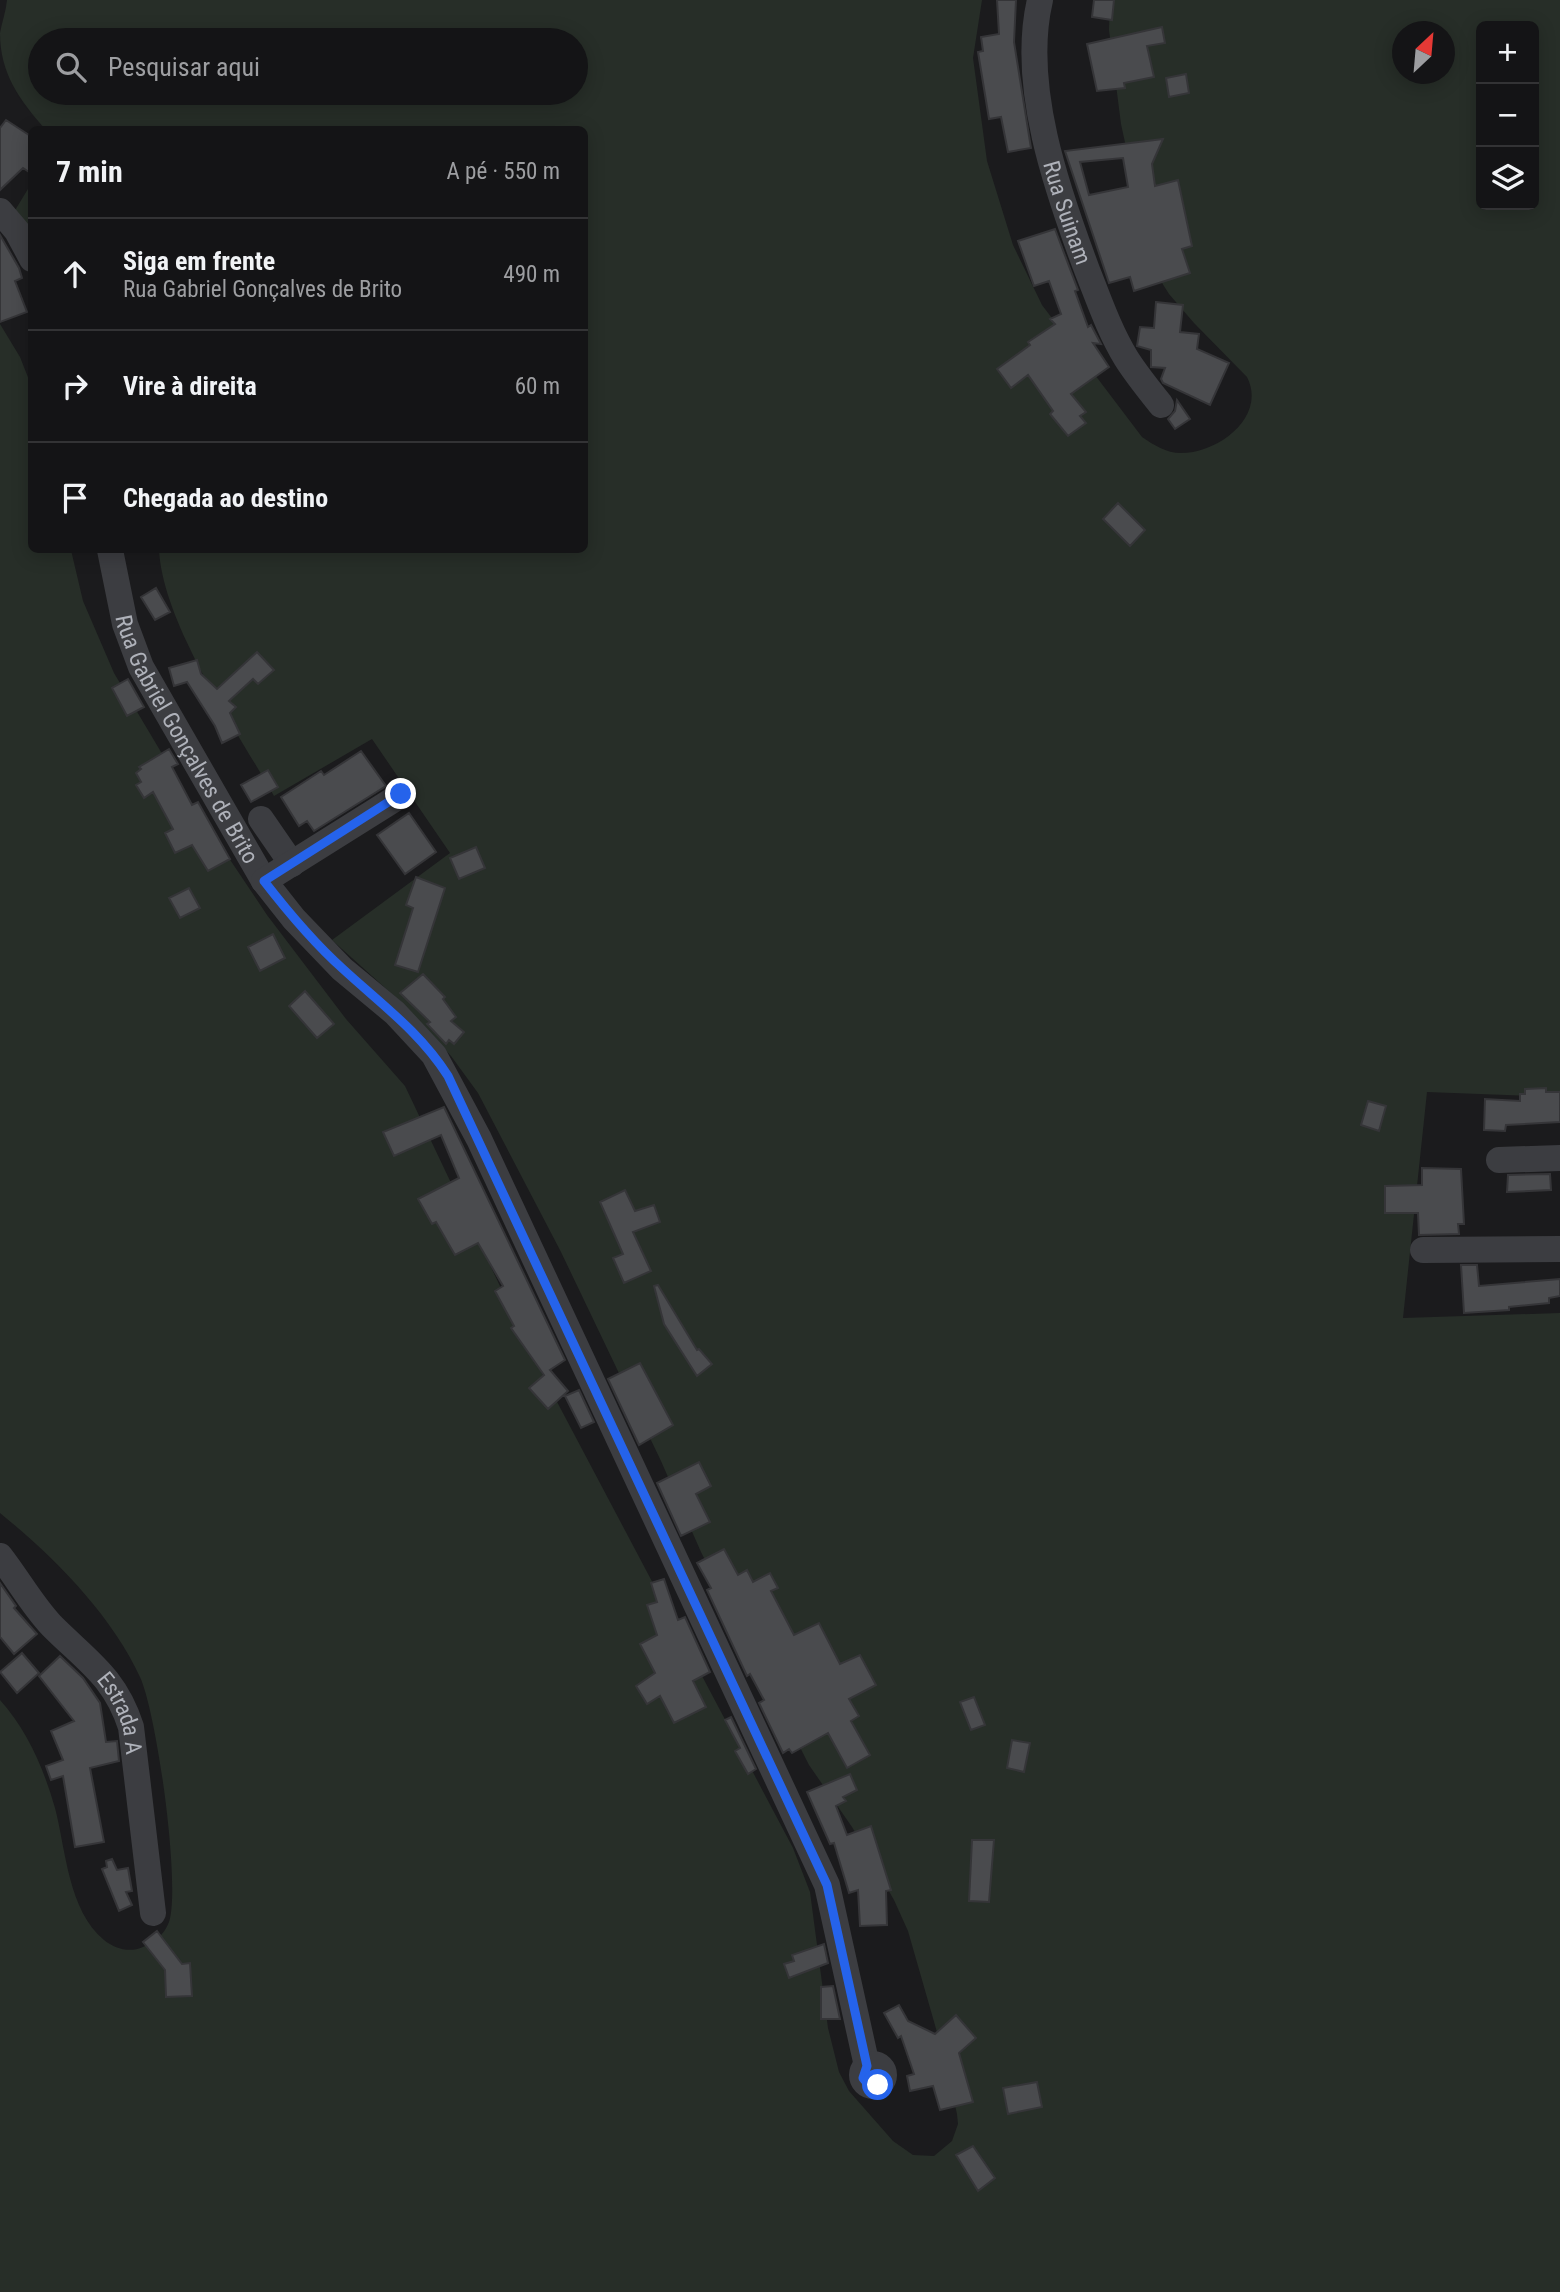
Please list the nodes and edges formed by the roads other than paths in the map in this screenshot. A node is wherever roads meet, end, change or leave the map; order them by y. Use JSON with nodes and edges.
{"nodes":[{"id":1,"x":1040,"y":0,"type":"edge"},
{"id":2,"x":0,"y":211,"type":"edge"},
{"id":3,"x":28,"y":253,"type":"edge"},
{"id":4,"x":1160,"y":405,"type":"dead end"},
{"id":5,"x":111,"y":553,"type":"edge"},
{"id":6,"x":401,"y":794,"type":"dead end"},
{"id":7,"x":261,"y":819,"type":"dead end"},
{"id":8,"x":292,"y":864,"type":"junction"},
{"id":9,"x":264,"y":881,"type":"junction"},
{"id":10,"x":1560,"y":1158,"type":"edge"},
{"id":11,"x":1499,"y":1160,"type":"dead end"},
{"id":12,"x":1560,"y":1249,"type":"edge"},
{"id":13,"x":1423,"y":1250,"type":"dead end"},
{"id":14,"x":0,"y":1556,"type":"edge"},
{"id":15,"x":153,"y":1913,"type":"dead end"},
{"id":16,"x":867,"y":2066,"type":"dead end"}],
"edges":[{"from":1,"to":4,"type":"street","name":"Rua Suinam"},
{"from":2,"to":3,"type":"street"},
{"from":5,"to":9,"type":"street","name":"Rua Gabriel Gonçalves de Brito"},
{"from":6,"to":8,"type":"street"},
{"from":7,"to":8,"type":"street"},
{"from":8,"to":9,"type":"street"},
{"from":9,"to":16,"type":"street","name":"Rua Gabriel Gonçalves de Brito"},
{"from":10,"to":11,"type":"street"},
{"from":12,"to":13,"type":"street"},
{"from":14,"to":15,"type":"street","name":"Estrada A"}]}
